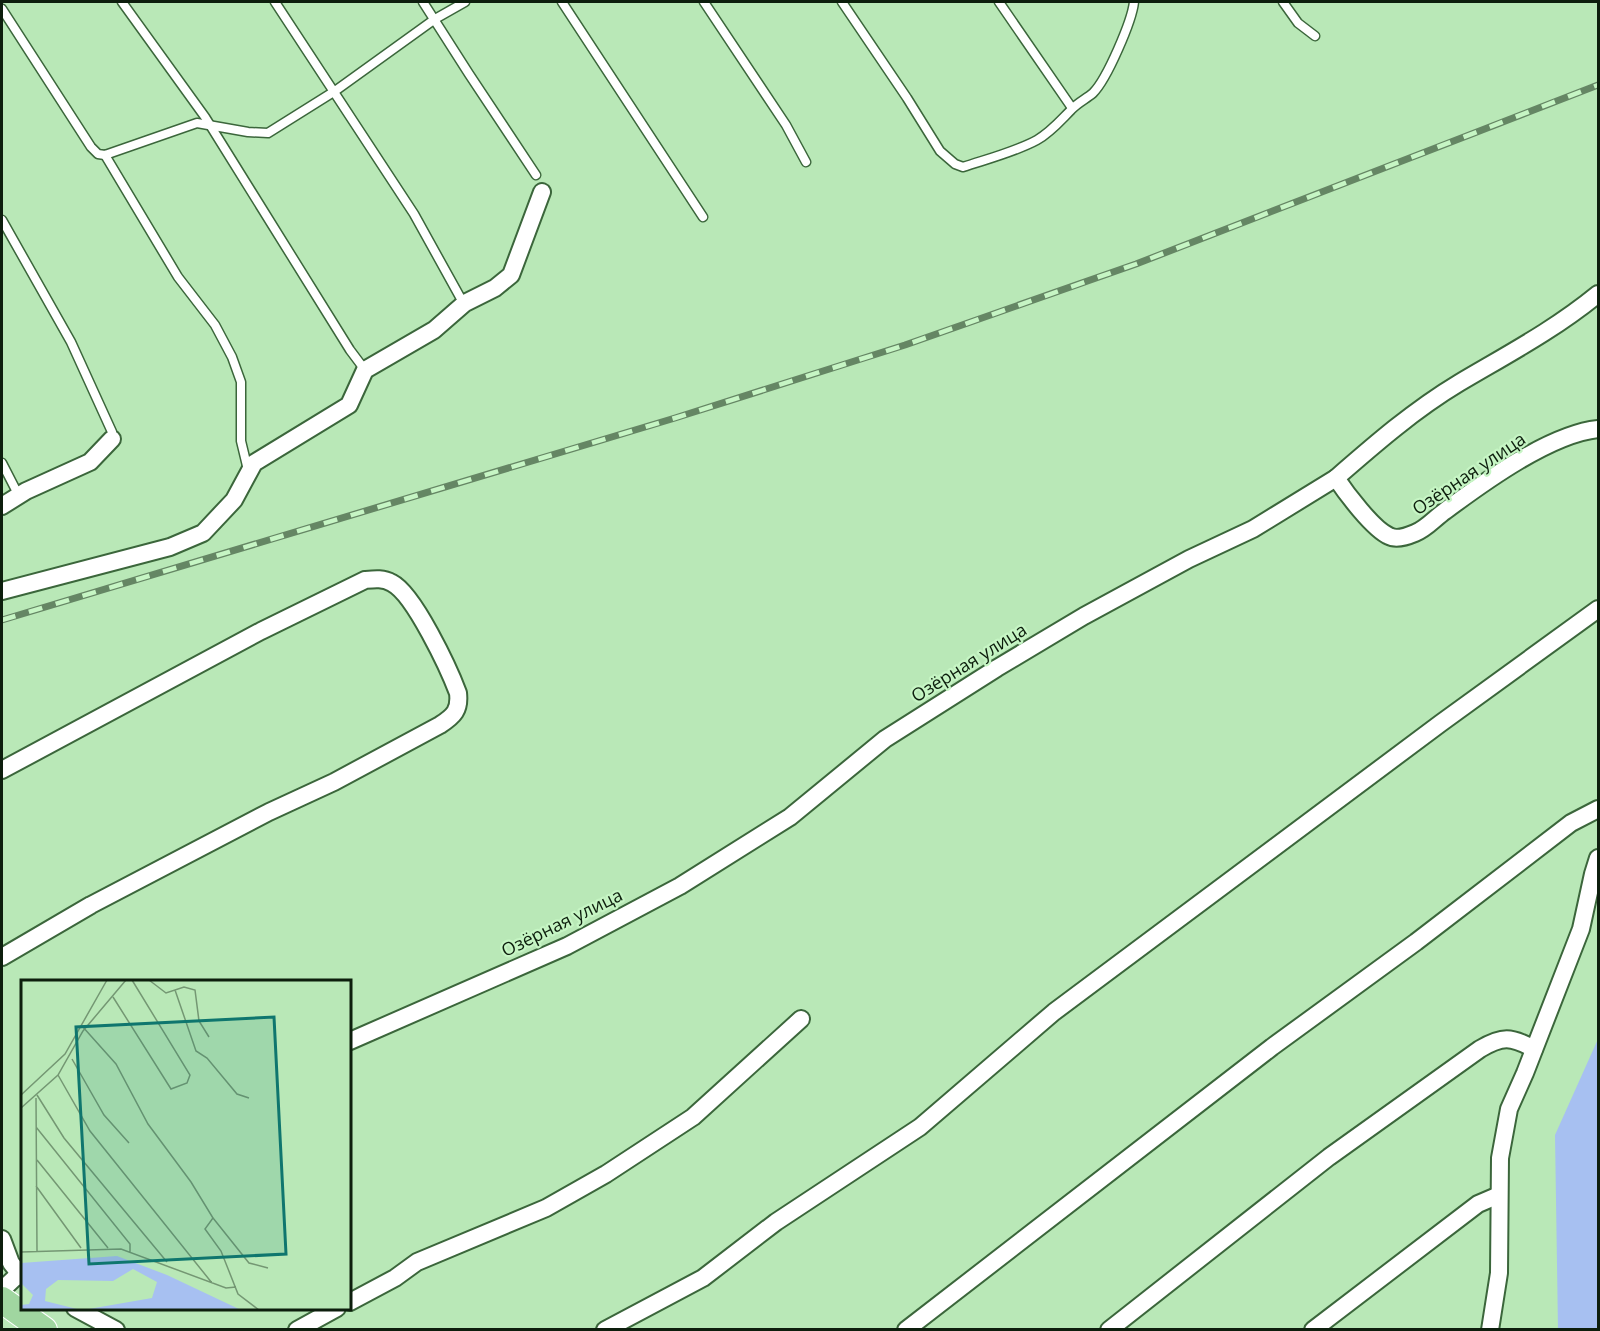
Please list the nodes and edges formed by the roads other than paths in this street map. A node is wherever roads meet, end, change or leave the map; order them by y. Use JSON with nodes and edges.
{"nodes":[{"id":1,"x":122,"y":2,"type":"edge"},
{"id":2,"x":275,"y":2,"type":"edge"},
{"id":3,"x":423,"y":2,"type":"edge"},
{"id":4,"x":465,"y":2,"type":"edge"},
{"id":5,"x":562,"y":2,"type":"edge"},
{"id":6,"x":704,"y":2,"type":"edge"},
{"id":7,"x":842,"y":2,"type":"edge"},
{"id":8,"x":999,"y":2,"type":"edge"},
{"id":9,"x":1134,"y":2,"type":"edge"},
{"id":10,"x":1283,"y":2,"type":"edge"},
{"id":11,"x":2,"y":9,"type":"edge"},
{"id":12,"x":435,"y":19,"type":"junction"},
{"id":13,"x":1315,"y":36,"type":"dead end"},
{"id":14,"x":335,"y":91,"type":"junction"},
{"id":15,"x":1072,"y":108,"type":"junction"},
{"id":16,"x":210,"y":125,"type":"junction"},
{"id":17,"x":105,"y":155,"type":"junction"},
{"id":18,"x":806,"y":162,"type":"dead end"},
{"id":19,"x":536,"y":174,"type":"dead end"},
{"id":20,"x":542,"y":192,"type":"dead end"},
{"id":21,"x":703,"y":217,"type":"dead end"},
{"id":22,"x":3,"y":226,"type":"edge"},
{"id":23,"x":1599,"y":294,"type":"edge"},
{"id":24,"x":460,"y":297,"type":"dead end"},
{"id":25,"x":365,"y":370,"type":"junction"},
{"id":26,"x":1599,"y":429,"type":"edge"},
{"id":27,"x":112,"y":436,"type":"joint"},
{"id":28,"x":2,"y":463,"type":"edge"},
{"id":29,"x":248,"y":474,"type":"junction"},
{"id":30,"x":1336,"y":478,"type":"junction"},
{"id":31,"x":20,"y":495,"type":"junction"},
{"id":32,"x":2,"y":506,"type":"edge"},
{"id":33,"x":2,"y":591,"type":"edge"},
{"id":34,"x":1599,"y":609,"type":"edge"},
{"id":35,"x":2,"y":770,"type":"edge"},
{"id":36,"x":1599,"y":808,"type":"edge"},
{"id":37,"x":1599,"y":858,"type":"edge"},
{"id":38,"x":2,"y":957,"type":"edge"},
{"id":39,"x":801,"y":1019,"type":"dead end"},
{"id":40,"x":351,"y":1041,"type":"edge"},
{"id":41,"x":1534,"y":1049,"type":"junction"},
{"id":42,"x":1499,"y":1195,"type":"junction"},
{"id":43,"x":2,"y":1239,"type":"edge"},
{"id":44,"x":21,"y":1274,"type":"edge"},
{"id":45,"x":2,"y":1290,"type":"edge"},
{"id":46,"x":2,"y":1300,"type":"edge"},
{"id":47,"x":351,"y":1301,"type":"edge"},
{"id":48,"x":79,"y":1310,"type":"edge"},
{"id":49,"x":333,"y":1310,"type":"edge"},
{"id":50,"x":44,"y":1329,"type":"edge"},
{"id":51,"x":116,"y":1329,"type":"edge"},
{"id":52,"x":297,"y":1329,"type":"edge"},
{"id":53,"x":605,"y":1329,"type":"edge"},
{"id":54,"x":906,"y":1329,"type":"edge"},
{"id":55,"x":1109,"y":1329,"type":"edge"},
{"id":56,"x":1313,"y":1329,"type":"edge"},
{"id":57,"x":1490,"y":1329,"type":"edge"}],
"edges":[{"from":1,"to":16,"type":"lane"},
{"from":2,"to":14,"type":"lane"},
{"from":3,"to":12,"type":"lane"},
{"from":4,"to":12,"type":"lane"},
{"from":5,"to":21,"type":"lane"},
{"from":6,"to":18,"type":"lane"},
{"from":7,"to":15,"type":"lane"},
{"from":8,"to":15,"type":"lane"},
{"from":9,"to":15,"type":"lane"},
{"from":10,"to":13,"type":"lane"},
{"from":11,"to":17,"type":"lane"},
{"from":12,"to":14,"type":"lane"},
{"from":12,"to":19,"type":"lane"},
{"from":14,"to":16,"type":"lane"},
{"from":14,"to":24,"type":"lane"},
{"from":16,"to":17,"type":"lane"},
{"from":16,"to":25,"type":"lane"},
{"from":17,"to":29,"type":"lane"},
{"from":20,"to":25,"type":"street"},
{"from":22,"to":27,"type":"lane"},
{"from":23,"to":30,"type":"street"},
{"from":25,"to":29,"type":"street"},
{"from":26,"to":30,"type":"street","name":"Озёрная улица"},
{"from":27,"to":31,"type":"street"},
{"from":28,"to":31,"type":"lane"},
{"from":29,"to":33,"type":"street"},
{"from":30,"to":40,"type":"street","name":"Озёрная улица"},
{"from":31,"to":32,"type":"street"},
{"from":34,"to":53,"type":"street"},
{"from":35,"to":38,"type":"street"},
{"from":36,"to":54,"type":"street"},
{"from":37,"to":41,"type":"street"},
{"from":39,"to":47,"type":"street"},
{"from":41,"to":42,"type":"street"},
{"from":41,"to":55,"type":"street"},
{"from":42,"to":56,"type":"street"},
{"from":42,"to":57,"type":"street"},
{"from":43,"to":44,"type":"street"},
{"from":44,"to":45,"type":"street"},
{"from":46,"to":50,"type":"main road"},
{"from":48,"to":51,"type":"street"},
{"from":49,"to":52,"type":"street"}]}
